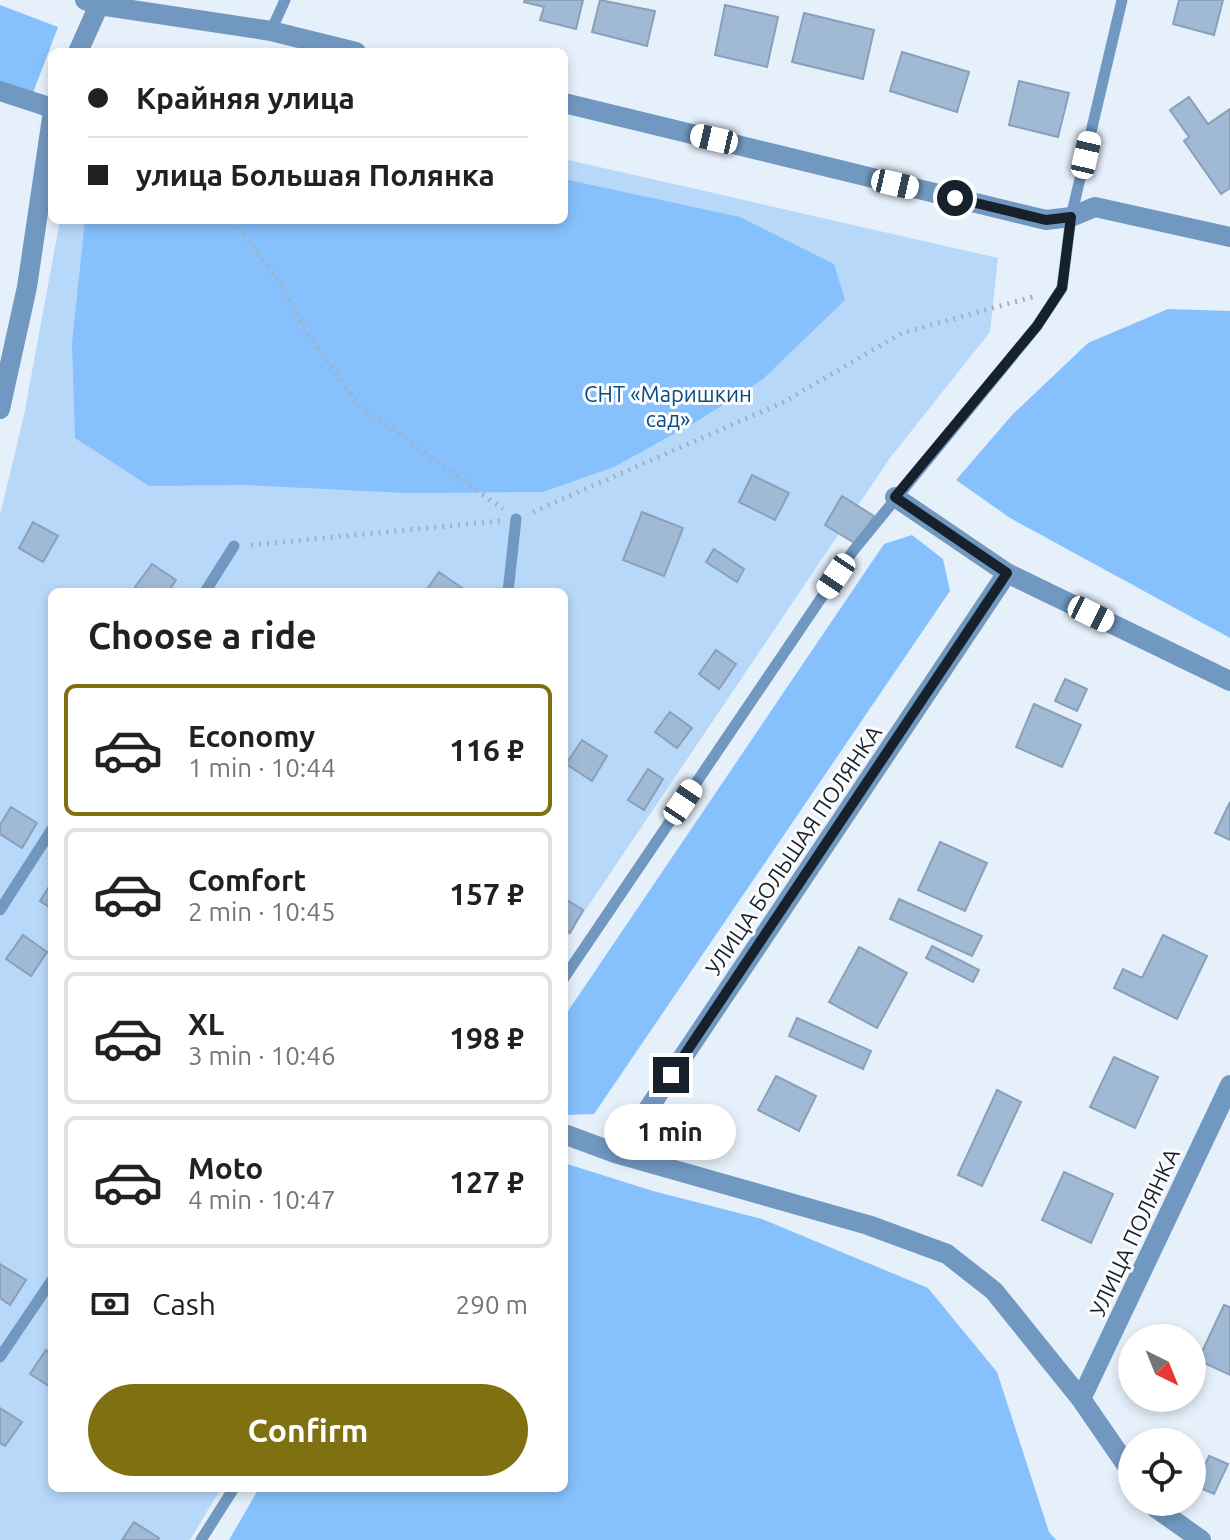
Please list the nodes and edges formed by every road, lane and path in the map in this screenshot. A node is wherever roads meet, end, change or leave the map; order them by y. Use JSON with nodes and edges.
{"nodes":[{"id":1,"x":285,"y":0,"type":"edge"},
{"id":2,"x":1122,"y":0,"type":"edge"},
{"id":3,"x":92,"y":2,"type":"edge"},
{"id":4,"x":271,"y":31,"type":"junction"},
{"id":5,"x":79,"y":48,"type":"edge"},
{"id":6,"x":340,"y":48,"type":"edge"},
{"id":7,"x":0,"y":91,"type":"edge"},
{"id":8,"x":568,"y":104,"type":"edge"},
{"id":9,"x":48,"y":107,"type":"edge"},
{"id":10,"x":48,"y":145,"type":"edge"},
{"id":11,"x":1071,"y":217,"type":"junction"},
{"id":12,"x":237,"y":224,"type":"edge"},
{"id":13,"x":1230,"y":237,"type":"edge"},
{"id":14,"x":1062,"y":288,"type":"junction"},
{"id":15,"x":0,"y":409,"type":"edge"},
{"id":16,"x":895,"y":497,"type":"junction"},
{"id":17,"x":516,"y":519,"type":"junction"},
{"id":18,"x":234,"y":546,"type":"joint"},
{"id":19,"x":1007,"y":573,"type":"junction"},
{"id":20,"x":208,"y":588,"type":"edge"},
{"id":21,"x":508,"y":588,"type":"edge"},
{"id":22,"x":1230,"y":681,"type":"edge"},
{"id":23,"x":48,"y":835,"type":"edge"},
{"id":24,"x":0,"y":910,"type":"edge"},
{"id":25,"x":568,"y":972,"type":"edge"},
{"id":26,"x":1230,"y":1085,"type":"edge"},
{"id":27,"x":568,"y":1135,"type":"edge"},
{"id":28,"x":618,"y":1154,"type":"junction"},
{"id":29,"x":48,"y":1286,"type":"edge"},
{"id":30,"x":0,"y":1357,"type":"edge"},
{"id":31,"x":1081,"y":1399,"type":"junction"},
{"id":32,"x":1118,"y":1453,"type":"edge"},
{"id":33,"x":231,"y":1492,"type":"edge"},
{"id":34,"x":1167,"y":1516,"type":"edge"},
{"id":35,"x":201,"y":1540,"type":"edge"},
{"id":36,"x":1201,"y":1540,"type":"edge"}],
"edges":[{"from":1,"to":4,"type":"lane"},
{"from":2,"to":11,"type":"lane"},
{"from":3,"to":4,"type":"street"},
{"from":3,"to":5,"type":"street"},
{"from":4,"to":6,"type":"street"},
{"from":7,"to":9,"type":"street"},
{"from":8,"to":11,"type":"street"},
{"from":10,"to":15,"type":"street"},
{"from":11,"to":13,"type":"street"},
{"from":11,"to":14,"type":"lane"},
{"from":12,"to":17,"type":"path"},
{"from":14,"to":16,"type":"lane"},
{"from":14,"to":17,"type":"path"},
{"from":16,"to":19,"type":"street"},
{"from":16,"to":25,"type":"lane"},
{"from":17,"to":18,"type":"path"},
{"from":17,"to":21,"type":"lane"},
{"from":18,"to":20,"type":"lane"},
{"from":19,"to":22,"type":"street"},
{"from":19,"to":28,"type":"street","name":"УЛИЦА БОЛЬШАЯ ПОЛЯНКА"},
{"from":23,"to":24,"type":"lane"},
{"from":26,"to":31,"type":"street","name":"УЛИЦА ПОЛЯНКА"},
{"from":27,"to":28,"type":"street"},
{"from":28,"to":31,"type":"street"},
{"from":29,"to":30,"type":"lane"},
{"from":31,"to":32,"type":"street"},
{"from":33,"to":35,"type":"lane"},
{"from":34,"to":36,"type":"street"}]}
